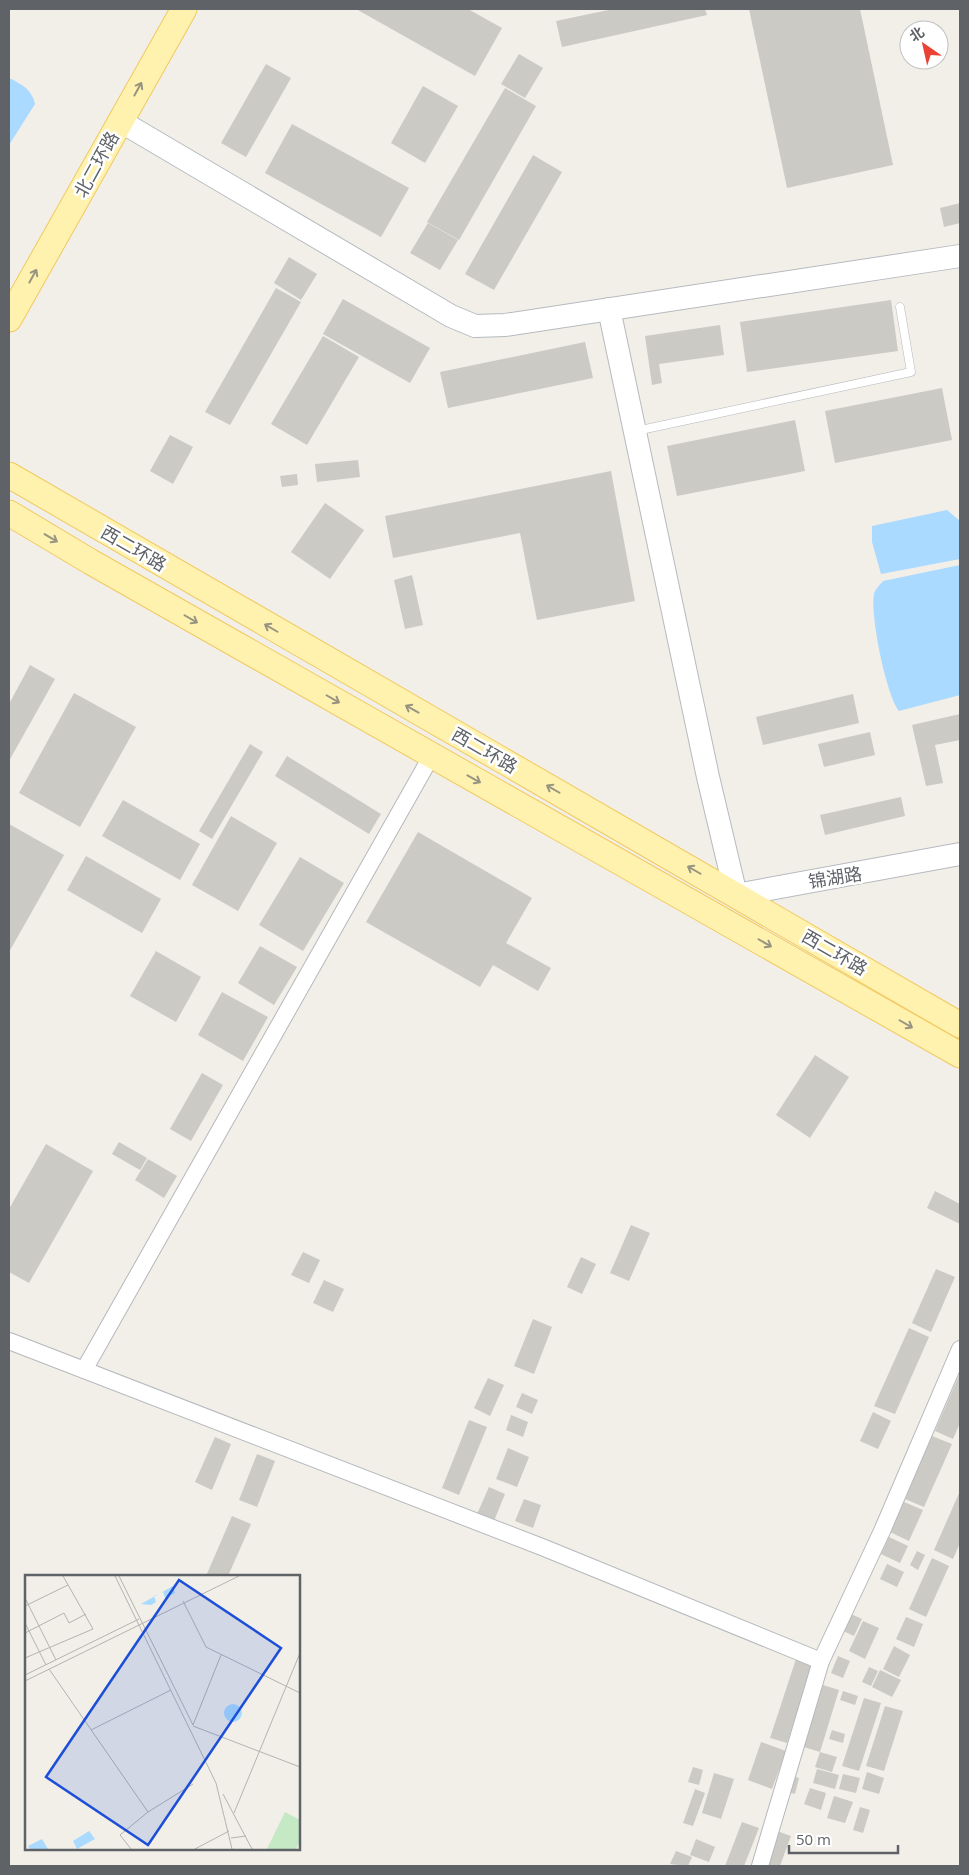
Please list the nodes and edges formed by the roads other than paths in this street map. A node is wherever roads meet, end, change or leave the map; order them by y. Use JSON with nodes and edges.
{"nodes":[{"id":1,"x":164,"y":9,"type":"edge"},
{"id":2,"x":184,"y":9,"type":"edge"},
{"id":3,"x":120,"y":121,"type":"junction"},
{"id":4,"x":960,"y":256,"type":"edge"},
{"id":5,"x":9,"y":284,"type":"edge"},
{"id":6,"x":900,"y":308,"type":"dead end"},
{"id":7,"x":608,"y":309,"type":"junction"},
{"id":8,"x":9,"y":318,"type":"edge"},
{"id":9,"x":634,"y":431,"type":"junction"},
{"id":10,"x":9,"y":475,"type":"edge"},
{"id":11,"x":9,"y":513,"type":"edge"},
{"id":12,"x":446,"y":727,"type":"junction"},
{"id":13,"x":432,"y":755,"type":"junction"},
{"id":14,"x":960,"y":854,"type":"edge"},
{"id":15,"x":736,"y":895,"type":"junction"},
{"id":16,"x":723,"y":918,"type":"junction"},
{"id":17,"x":960,"y":1025,"type":"edge"},
{"id":18,"x":960,"y":1055,"type":"edge"},
{"id":19,"x":9,"y":1341,"type":"edge"},
{"id":20,"x":960,"y":1349,"type":"edge"},
{"id":21,"x":84,"y":1370,"type":"junction"},
{"id":22,"x":821,"y":1660,"type":"junction"},
{"id":23,"x":760,"y":1866,"type":"edge"}],
"edges":[{"from":1,"to":5,"type":"main road","name":"北二环路"},
{"from":3,"to":2,"type":"main road","name":"北二环路","one_way":true},
{"from":3,"to":7,"type":"street"},
{"from":8,"to":3,"type":"main road","name":"北二环路","one_way":true},
{"from":4,"to":7,"type":"street"},
{"from":6,"to":9,"type":"lane"},
{"from":7,"to":9,"type":"street"},
{"from":9,"to":15,"type":"street"},
{"from":12,"to":10,"type":"main road","name":"西二环路","one_way":true},
{"from":11,"to":13,"type":"main road","name":"西二环路","one_way":true},
{"from":12,"to":13,"type":"main road"},
{"from":15,"to":12,"type":"main road","name":"西二环路","one_way":true},
{"from":13,"to":16,"type":"main road","name":"西二环路","one_way":true},
{"from":13,"to":21,"type":"street"},
{"from":14,"to":15,"type":"street","name":"锦湖路"},
{"from":15,"to":16,"type":"street"},
{"from":15,"to":17,"type":"main road","name":"西二环路"},
{"from":16,"to":18,"type":"main road","name":"西二环路","one_way":true},
{"from":19,"to":21,"type":"street"},
{"from":20,"to":22,"type":"street"},
{"from":21,"to":22,"type":"street"},
{"from":22,"to":23,"type":"street"}]}
